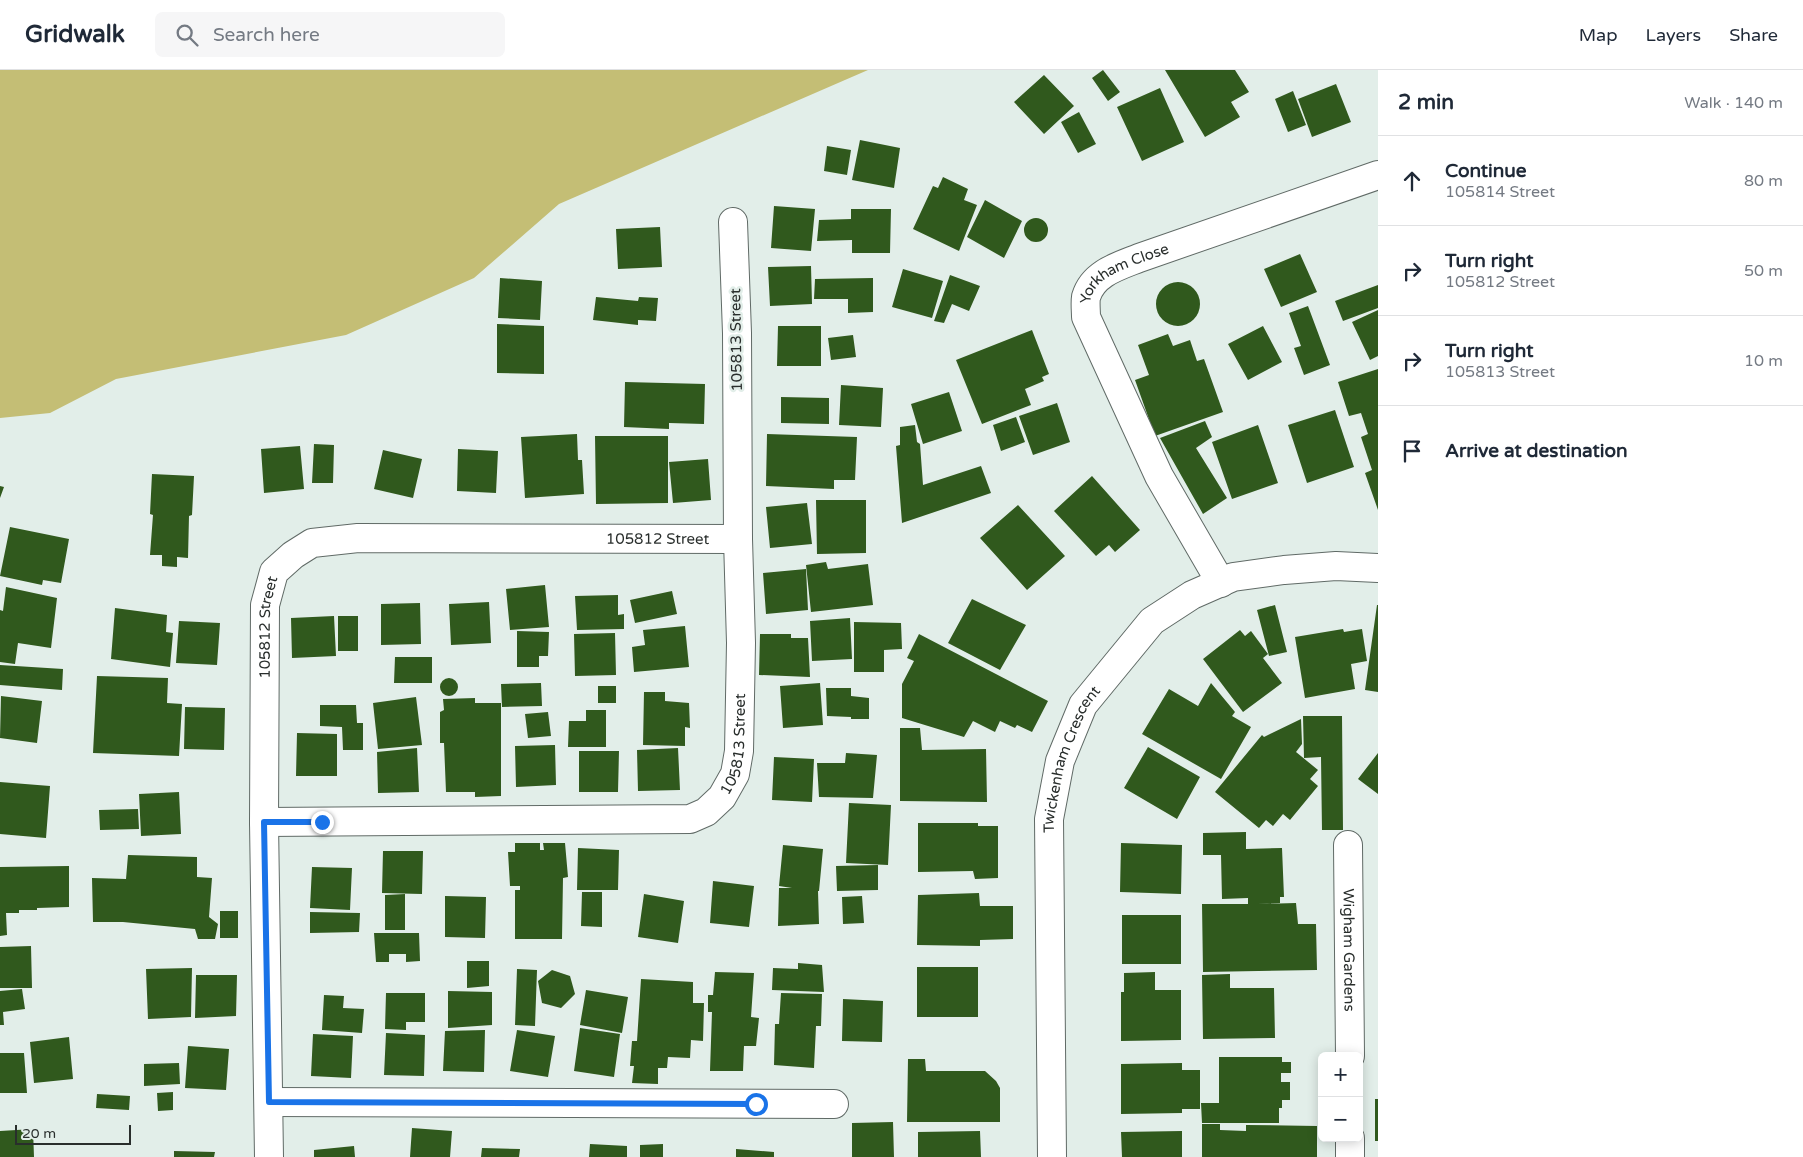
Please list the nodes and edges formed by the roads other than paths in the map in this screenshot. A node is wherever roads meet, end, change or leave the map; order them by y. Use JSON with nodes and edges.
{"nodes":[{"id":1,"x":1378,"y":175,"type":"edge"},
{"id":2,"x":733,"y":222,"type":"dead end"},
{"id":3,"x":738,"y":539,"type":"junction"},
{"id":4,"x":1378,"y":568,"type":"edge"},
{"id":5,"x":1220,"y":583,"type":"junction"},
{"id":6,"x":264,"y":822,"type":"junction"},
{"id":7,"x":1348,"y":844,"type":"dead end"},
{"id":8,"x":1350,"y":1052,"type":"edge"},
{"id":9,"x":269,"y":1102,"type":"junction"},
{"id":10,"x":834,"y":1104,"type":"dead end"},
{"id":11,"x":1350,"y":1142,"type":"edge"},
{"id":12,"x":269,"y":1157,"type":"edge"},
{"id":13,"x":1052,"y":1157,"type":"edge"},
{"id":14,"x":1350,"y":1157,"type":"edge"}],
"edges":[{"from":1,"to":5,"type":"street","name":"Yorkham Close"},
{"from":2,"to":3,"type":"street","name":"105813 Street"},
{"from":3,"to":6,"type":"street","name":"105812 Street"},
{"from":3,"to":6,"type":"street","name":"105813 Street"},
{"from":4,"to":5,"type":"street","name":"Twickenham Crescent"},
{"from":5,"to":13,"type":"street","name":"Twickenham Crescent"},
{"from":6,"to":9,"type":"street","name":"105812 Street"},
{"from":7,"to":8,"type":"street","name":"Wigham Gardens"},
{"from":9,"to":10,"type":"street"},
{"from":9,"to":12,"type":"street","name":"105812 Street"},
{"from":11,"to":14,"type":"street"}]}
